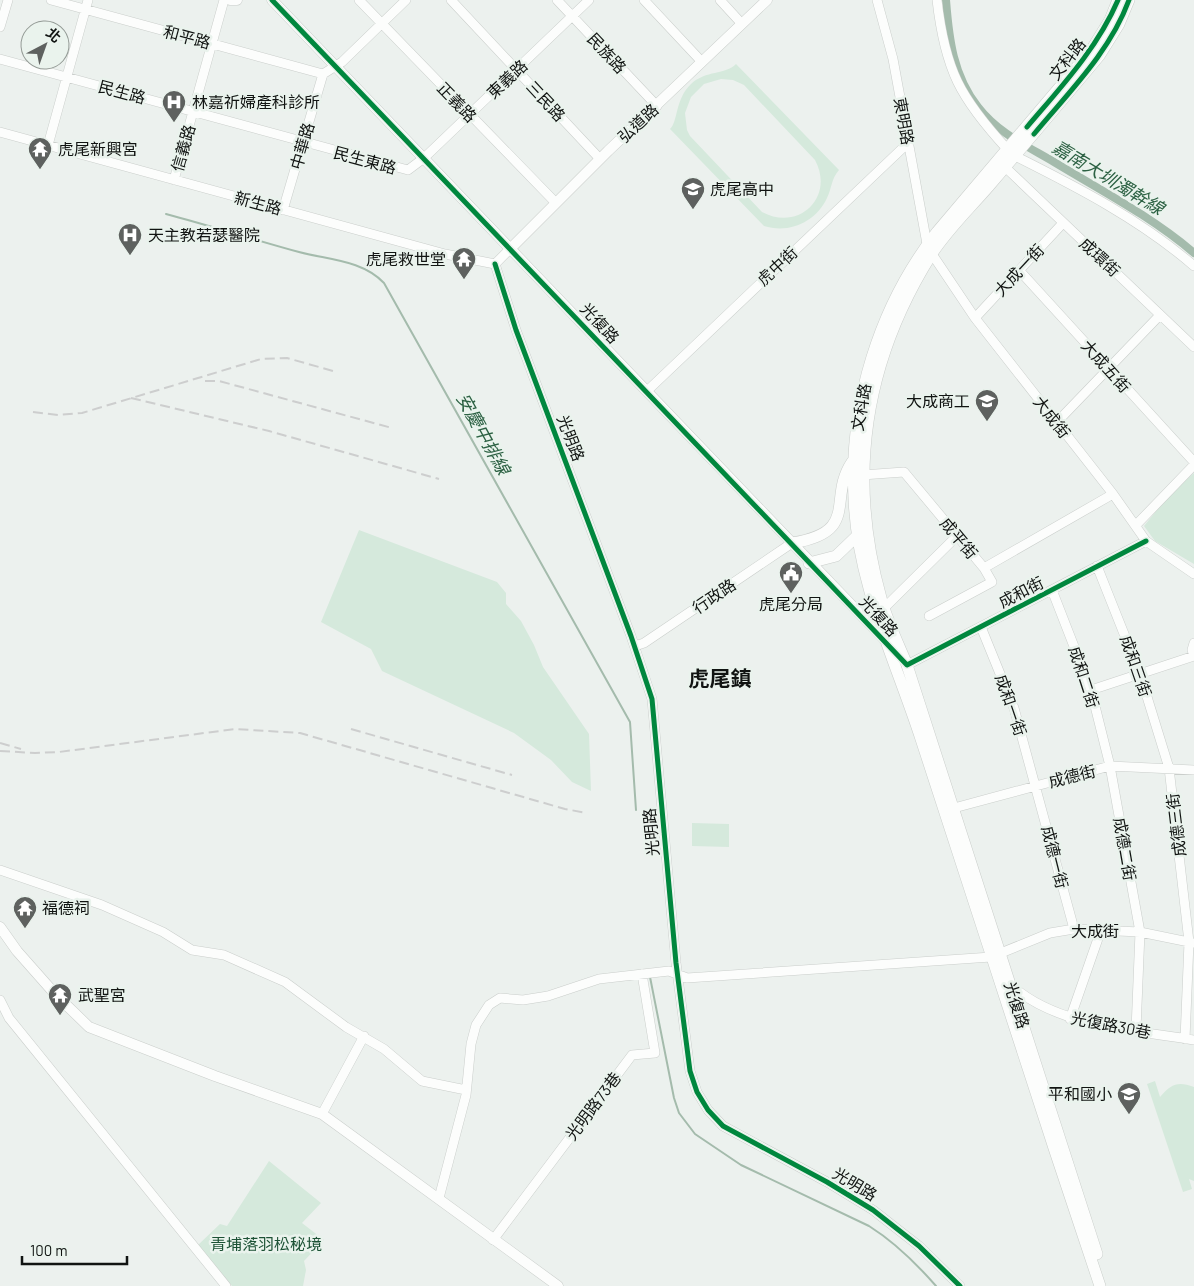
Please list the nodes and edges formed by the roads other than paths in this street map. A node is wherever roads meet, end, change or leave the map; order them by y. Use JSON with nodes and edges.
{"nodes":[{"id":1,"x":8,"y":0,"type":"edge"},
{"id":2,"x":50,"y":0,"type":"edge"},
{"id":3,"x":88,"y":0,"type":"edge"},
{"id":4,"x":224,"y":0,"type":"edge"},
{"id":5,"x":230,"y":0,"type":"edge"},
{"id":6,"x":237,"y":0,"type":"edge"},
{"id":7,"x":272,"y":0,"type":"edge"},
{"id":8,"x":359,"y":0,"type":"edge"},
{"id":9,"x":406,"y":0,"type":"edge"},
{"id":10,"x":450,"y":0,"type":"edge"},
{"id":11,"x":557,"y":0,"type":"edge"},
{"id":12,"x":589,"y":0,"type":"edge"},
{"id":13,"x":644,"y":0,"type":"edge"},
{"id":14,"x":720,"y":0,"type":"edge"},
{"id":15,"x":767,"y":0,"type":"edge"},
{"id":16,"x":877,"y":0,"type":"edge"},
{"id":17,"x":937,"y":0,"type":"edge"},
{"id":18,"x":1118,"y":0,"type":"edge"},
{"id":19,"x":1129,"y":0,"type":"edge"},
{"id":20,"x":86,"y":9,"type":"junction"},
{"id":21,"x":573,"y":16,"type":"junction"},
{"id":22,"x":382,"y":23,"type":"junction"},
{"id":23,"x":742,"y":24,"type":"junction"},
{"id":24,"x":0,"y":27,"type":"edge"},
{"id":25,"x":212,"y":44,"type":"junction"},
{"id":26,"x":0,"y":59,"type":"edge"},
{"id":27,"x":702,"y":62,"type":"junction"},
{"id":28,"x":335,"y":66,"type":"junction"},
{"id":29,"x":517,"y":69,"type":"junction"},
{"id":30,"x":323,"y":74,"type":"junction"},
{"id":31,"x":66,"y":77,"type":"junction"},
{"id":32,"x":657,"y":106,"type":"junction"},
{"id":33,"x":193,"y":112,"type":"junction"},
{"id":34,"x":469,"y":114,"type":"junction"},
{"id":35,"x":1031,"y":131,"type":"junction"},
{"id":36,"x":0,"y":132,"type":"edge"},
{"id":37,"x":908,"y":142,"type":"junction"},
{"id":38,"x":302,"y":143,"type":"junction"},
{"id":39,"x":48,"y":146,"type":"junction"},
{"id":40,"x":1011,"y":153,"type":"junction"},
{"id":41,"x":424,"y":158,"type":"junction"},
{"id":42,"x":600,"y":158,"type":"junction"},
{"id":43,"x":1005,"y":167,"type":"junction"},
{"id":44,"x":174,"y":180,"type":"junction"},
{"id":45,"x":556,"y":202,"type":"junction"},
{"id":46,"x":283,"y":210,"type":"junction"},
{"id":47,"x":1063,"y":223,"type":"junction"},
{"id":48,"x":510,"y":249,"type":"junction"},
{"id":49,"x":930,"y":249,"type":"junction"},
{"id":50,"x":495,"y":264,"type":"junction"},
{"id":51,"x":1194,"y":266,"type":"edge"},
{"id":52,"x":1019,"y":270,"type":"junction"},
{"id":53,"x":1160,"y":315,"type":"junction"},
{"id":54,"x":975,"y":318,"type":"junction"},
{"id":55,"x":1194,"y":347,"type":"edge"},
{"id":56,"x":1108,"y":368,"type":"junction"},
{"id":57,"x":647,"y":391,"type":"junction"},
{"id":58,"x":1057,"y":422,"type":"junction"},
{"id":59,"x":853,"y":461,"type":"junction"},
{"id":60,"x":1194,"y":463,"type":"edge"},
{"id":61,"x":862,"y":474,"type":"junction"},
{"id":62,"x":1113,"y":494,"type":"junction"},
{"id":63,"x":1136,"y":525,"type":"junction"},
{"id":64,"x":866,"y":528,"type":"junction"},
{"id":65,"x":958,"y":535,"type":"junction"},
{"id":66,"x":857,"y":536,"type":"junction"},
{"id":67,"x":1146,"y":541,"type":"junction"},
{"id":68,"x":792,"y":543,"type":"junction"},
{"id":69,"x":810,"y":563,"type":"junction"},
{"id":70,"x":1097,"y":566,"type":"junction"},
{"id":71,"x":984,"y":568,"type":"junction"},
{"id":72,"x":1194,"y":574,"type":"edge"},
{"id":73,"x":1052,"y":590,"type":"junction"},
{"id":74,"x":876,"y":615,"type":"junction"},
{"id":75,"x":929,"y":616,"type":"dead end"},
{"id":76,"x":981,"y":627,"type":"junction"},
{"id":77,"x":888,"y":643,"type":"junction"},
{"id":78,"x":1194,"y":643,"type":"edge"},
{"id":79,"x":635,"y":646,"type":"junction"},
{"id":80,"x":1194,"y":656,"type":"edge"},
{"id":81,"x":907,"y":665,"type":"junction"},
{"id":82,"x":1140,"y":674,"type":"junction"},
{"id":83,"x":1091,"y":690,"type":"junction"},
{"id":84,"x":1110,"y":766,"type":"junction"},
{"id":85,"x":1169,"y":768,"type":"junction"},
{"id":86,"x":1194,"y":770,"type":"edge"},
{"id":87,"x":1036,"y":785,"type":"junction"},
{"id":88,"x":954,"y":808,"type":"junction"},
{"id":89,"x":0,"y":870,"type":"edge"},
{"id":90,"x":0,"y":927,"type":"edge"},
{"id":91,"x":1074,"y":929,"type":"junction"},
{"id":92,"x":1101,"y":930,"type":"junction"},
{"id":93,"x":1140,"y":932,"type":"junction"},
{"id":94,"x":1192,"y":942,"type":"edge"},
{"id":95,"x":996,"y":955,"type":"junction"},
{"id":96,"x":642,"y":974,"type":"junction"},
{"id":97,"x":679,"y":974,"type":"junction"},
{"id":98,"x":1011,"y":985,"type":"junction"},
{"id":99,"x":0,"y":1000,"type":"edge"},
{"id":100,"x":1070,"y":1019,"type":"junction"},
{"id":101,"x":1136,"y":1030,"type":"junction"},
{"id":102,"x":364,"y":1036,"type":"junction"},
{"id":103,"x":1189,"y":1039,"type":"edge"},
{"id":104,"x":466,"y":1090,"type":"junction"},
{"id":105,"x":322,"y":1114,"type":"junction"},
{"id":106,"x":439,"y":1198,"type":"junction"},
{"id":107,"x":493,"y":1240,"type":"junction"},
{"id":108,"x":226,"y":1286,"type":"edge"},
{"id":109,"x":558,"y":1286,"type":"edge"},
{"id":110,"x":960,"y":1286,"type":"edge"},
{"id":111,"x":1100,"y":1286,"type":"edge"},
{"id":112,"x":1108,"y":1286,"type":"edge"}],
"edges":[{"from":1,"to":24,"type":"street"},
{"from":2,"to":20,"type":"street","name":"和平路"},
{"from":3,"to":20,"type":"street"},
{"from":4,"to":25,"type":"street","name":"信義路"},
{"from":5,"to":6,"type":"street"},
{"from":7,"to":28,"type":"street","name":"光復路"},
{"from":8,"to":22,"type":"street","name":"正義路"},
{"from":9,"to":22,"type":"street"},
{"from":10,"to":29,"type":"street","name":"三民路"},
{"from":11,"to":21,"type":"street","name":"民族路"},
{"from":12,"to":21,"type":"street","name":"東義路"},
{"from":13,"to":27,"type":"street"},
{"from":14,"to":23,"type":"street"},
{"from":15,"to":23,"type":"street","name":"弘道路"},
{"from":16,"to":37,"type":"street","name":"東明路"},
{"from":17,"to":40,"type":"street"},
{"from":18,"to":35,"type":"main road","name":"文科路"},
{"from":19,"to":35,"type":"main road","name":"文科路"},
{"from":20,"to":25,"type":"street","name":"和平路"},
{"from":20,"to":31,"type":"street"},
{"from":21,"to":29,"type":"street","name":"東義路"},
{"from":21,"to":32,"type":"street","name":"民族路"},
{"from":22,"to":28,"type":"street"},
{"from":22,"to":34,"type":"street","name":"正義路"},
{"from":23,"to":27,"type":"street","name":"弘道路"},
{"from":25,"to":30,"type":"street","name":"和平路"},
{"from":25,"to":33,"type":"street","name":"信義路"},
{"from":26,"to":31,"type":"street","name":"民生路"},
{"from":27,"to":32,"type":"street","name":"弘道路"},
{"from":28,"to":30,"type":"street"},
{"from":28,"to":41,"type":"street","name":"光復路"},
{"from":29,"to":34,"type":"street","name":"東義路"},
{"from":29,"to":42,"type":"street","name":"三民路"},
{"from":30,"to":38,"type":"street","name":"中華路"},
{"from":31,"to":33,"type":"street","name":"民生路"},
{"from":31,"to":39,"type":"street"},
{"from":32,"to":42,"type":"street","name":"弘道路"},
{"from":33,"to":38,"type":"street","name":"民生路"},
{"from":33,"to":44,"type":"street","name":"信義路"},
{"from":34,"to":41,"type":"street","name":"東義路"},
{"from":34,"to":45,"type":"street","name":"正義路"},
{"from":35,"to":40,"type":"main road"},
{"from":36,"to":39,"type":"street","name":"新生路"},
{"from":37,"to":49,"type":"street","name":"東明路"},
{"from":37,"to":57,"type":"street","name":"虎中街"},
{"from":38,"to":41,"type":"street","name":"民生東路"},
{"from":38,"to":46,"type":"street","name":"中華路"},
{"from":39,"to":44,"type":"street","name":"新生路"},
{"from":40,"to":43,"type":"main road","name":"文科路"},
{"from":40,"to":49,"type":"main road","name":"文科路"},
{"from":40,"to":51,"type":"street"},
{"from":41,"to":48,"type":"street","name":"光復路"},
{"from":42,"to":45,"type":"street","name":"弘道路"},
{"from":43,"to":47,"type":"street","name":"成環街"},
{"from":43,"to":49,"type":"main road","name":"文科路"},
{"from":44,"to":46,"type":"street","name":"新生路"},
{"from":45,"to":48,"type":"street","name":"弘道路"},
{"from":46,"to":50,"type":"street","name":"新生路"},
{"from":47,"to":52,"type":"street","name":"大成一街"},
{"from":47,"to":53,"type":"street","name":"成環街"},
{"from":48,"to":50,"type":"street"},
{"from":48,"to":57,"type":"street","name":"光復路"},
{"from":49,"to":54,"type":"street","name":"大成街"},
{"from":49,"to":59,"type":"main road","name":"文科路"},
{"from":49,"to":61,"type":"main road","name":"文科路"},
{"from":50,"to":79,"type":"street","name":"光明路"},
{"from":52,"to":54,"type":"street","name":"大成一街"},
{"from":52,"to":56,"type":"street","name":"大成五街"},
{"from":53,"to":55,"type":"street","name":"成環街"},
{"from":53,"to":56,"type":"street"},
{"from":54,"to":58,"type":"street","name":"大成街"},
{"from":56,"to":58,"type":"street"},
{"from":56,"to":60,"type":"street","name":"大成五街"},
{"from":57,"to":68,"type":"street","name":"光復路"},
{"from":58,"to":62,"type":"street","name":"大成街"},
{"from":59,"to":66,"type":"main road","name":"文科路"},
{"from":59,"to":68,"type":"main road"},
{"from":60,"to":63,"type":"street"},
{"from":61,"to":64,"type":"main road","name":"文科路"},
{"from":61,"to":65,"type":"street","name":"成平街"},
{"from":62,"to":63,"type":"street","name":"大成街"},
{"from":62,"to":71,"type":"street","name":"成平街"},
{"from":63,"to":67,"type":"street","name":"大成街"},
{"from":64,"to":66,"type":"main road"},
{"from":64,"to":74,"type":"main road","name":"文科路"},
{"from":65,"to":71,"type":"street","name":"成平街"},
{"from":65,"to":74,"type":"street"},
{"from":66,"to":69,"type":"main road"},
{"from":66,"to":74,"type":"main road","name":"文科路"},
{"from":67,"to":70,"type":"street","name":"成和街"},
{"from":67,"to":72,"type":"street","name":"大成街"},
{"from":68,"to":69,"type":"street","name":"光復路"},
{"from":68,"to":79,"type":"street","name":"行政路"},
{"from":69,"to":74,"type":"street","name":"光復路"},
{"from":70,"to":73,"type":"street","name":"成和街"},
{"from":70,"to":82,"type":"street","name":"成和三街"},
{"from":71,"to":75,"type":"street"},
{"from":73,"to":76,"type":"street","name":"成和街"},
{"from":73,"to":83,"type":"street","name":"成和二街"},
{"from":74,"to":77,"type":"main road","name":"文科路"},
{"from":74,"to":81,"type":"main road","name":"文科路"},
{"from":76,"to":81,"type":"street","name":"成和街"},
{"from":76,"to":87,"type":"street","name":"成和一街"},
{"from":77,"to":81,"type":"street","name":"光復路"},
{"from":77,"to":95,"type":"main road","name":"光復路"},
{"from":78,"to":80,"type":"street"},
{"from":79,"to":97,"type":"street","name":"光明路"},
{"from":80,"to":82,"type":"street"},
{"from":81,"to":88,"type":"main road","name":"光復路"},
{"from":82,"to":83,"type":"street"},
{"from":82,"to":85,"type":"street","name":"成和三街"},
{"from":83,"to":84,"type":"street","name":"成和二街"},
{"from":84,"to":85,"type":"street","name":"成德街"},
{"from":84,"to":87,"type":"street","name":"成德街"},
{"from":84,"to":93,"type":"street","name":"成德二街"},
{"from":85,"to":86,"type":"street","name":"成德街"},
{"from":85,"to":94,"type":"street","name":"成德三街"},
{"from":87,"to":88,"type":"street","name":"成德街"},
{"from":87,"to":91,"type":"street","name":"成德一街"},
{"from":88,"to":95,"type":"main road","name":"光復路"},
{"from":89,"to":102,"type":"street"},
{"from":90,"to":105,"type":"street"},
{"from":91,"to":92,"type":"street","name":"大成街"},
{"from":91,"to":95,"type":"street","name":"大成街"},
{"from":92,"to":93,"type":"street","name":"大成街"},
{"from":92,"to":100,"type":"street"},
{"from":93,"to":94,"type":"street","name":"大成街"},
{"from":93,"to":101,"type":"street","name":"成德二街"},
{"from":94,"to":103,"type":"street","name":"成德三街"},
{"from":95,"to":97,"type":"street"},
{"from":95,"to":98,"type":"main road","name":"光復路"},
{"from":95,"to":111,"type":"main road","name":"光復路"},
{"from":96,"to":97,"type":"street"},
{"from":96,"to":104,"type":"street"},
{"from":96,"to":107,"type":"street","name":"光明路73巷"},
{"from":97,"to":110,"type":"street","name":"光明路"},
{"from":98,"to":100,"type":"street","name":"光復路30巷"},
{"from":98,"to":112,"type":"main road","name":"光復路"},
{"from":99,"to":108,"type":"street"},
{"from":100,"to":101,"type":"street","name":"光復路30巷"},
{"from":101,"to":103,"type":"street","name":"光復路30巷"},
{"from":102,"to":104,"type":"street"},
{"from":102,"to":105,"type":"street"},
{"from":104,"to":106,"type":"street"},
{"from":105,"to":106,"type":"street"},
{"from":106,"to":107,"type":"street"},
{"from":107,"to":109,"type":"street"}]}
